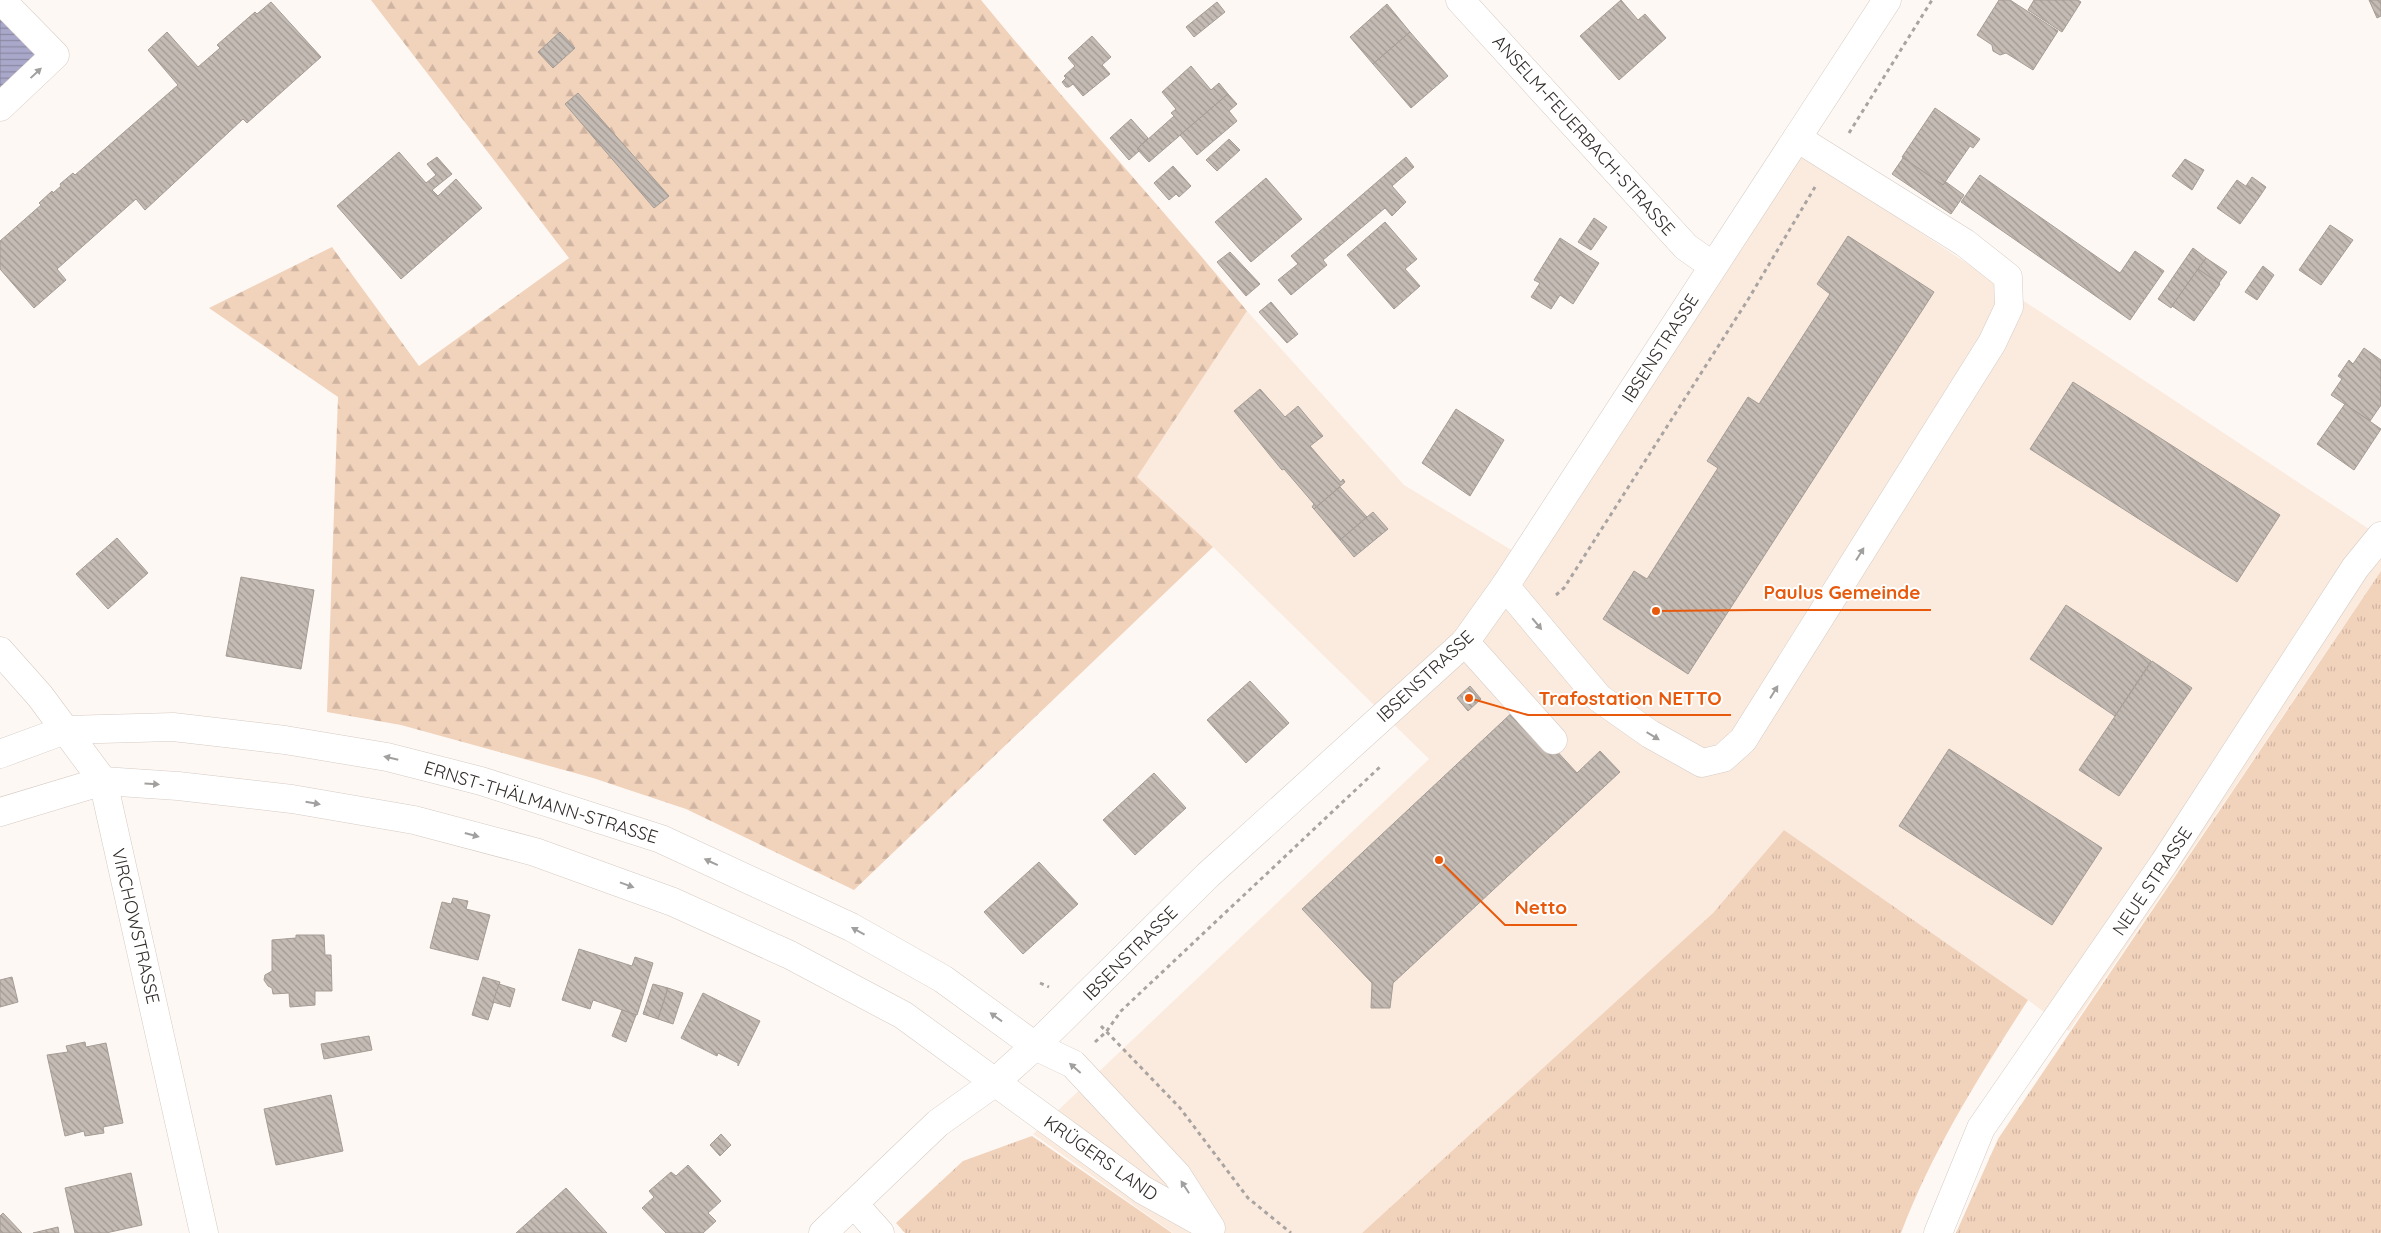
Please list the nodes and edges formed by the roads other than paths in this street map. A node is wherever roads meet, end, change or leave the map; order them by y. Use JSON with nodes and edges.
{"nodes":[{"id":1,"x":1,"y":0,"type":"edge"},
{"id":2,"x":1460,"y":0,"type":"edge"},
{"id":3,"x":1887,"y":0,"type":"edge"},
{"id":4,"x":0,"y":107,"type":"edge"},
{"id":5,"x":1796,"y":138,"type":"junction"},
{"id":6,"x":1713,"y":266,"type":"junction"},
{"id":7,"x":2381,"y":536,"type":"edge"},
{"id":8,"x":1505,"y":586,"type":"junction"},
{"id":9,"x":1465,"y":642,"type":"junction"},
{"id":10,"x":0,"y":651,"type":"edge"},
{"id":11,"x":65,"y":730,"type":"junction"},
{"id":12,"x":1553,"y":740,"type":"dead end"},
{"id":13,"x":0,"y":754,"type":"edge"},
{"id":14,"x":103,"y":781,"type":"junction"},
{"id":15,"x":0,"y":812,"type":"edge"},
{"id":16,"x":1035,"y":1046,"type":"junction"},
{"id":17,"x":994,"y":1083,"type":"junction"},
{"id":18,"x":854,"y":1204,"type":"junction"},
{"id":19,"x":1214,"y":1231,"type":"edge"},
{"id":20,"x":204,"y":1233,"type":"edge"},
{"id":21,"x":823,"y":1233,"type":"edge"},
{"id":22,"x":880,"y":1233,"type":"edge"},
{"id":23,"x":1938,"y":1233,"type":"edge"}],
"edges":[{"from":4,"to":1,"type":"street","one_way":true},
{"from":2,"to":6,"type":"street","name":"ANSELM-FEUERBACH-STRASSE"},
{"from":3,"to":5,"type":"street","name":"IBSENSTRASSE"},
{"from":5,"to":6,"type":"street","name":"IBSENSTRASSE"},
{"from":8,"to":5,"type":"street","one_way":true},
{"from":6,"to":8,"type":"street","name":"IBSENSTRASSE"},
{"from":7,"to":23,"type":"street","name":"NEUE STRASSE"},
{"from":8,"to":9,"type":"street","name":"IBSENSTRASSE"},
{"from":9,"to":12,"type":"street"},
{"from":9,"to":16,"type":"street","name":"IBSENSTRASSE"},
{"from":10,"to":11,"type":"street","name":"VIRCHOWSTRASSE"},
{"from":11,"to":13,"type":"street","name":"ERNST-THÄLMANN-STRASSE"},
{"from":11,"to":14,"type":"street","name":"VIRCHOWSTRASSE"},
{"from":16,"to":11,"type":"street","name":"ERNST-THÄLMANN-STRASSE","one_way":true},
{"from":14,"to":15,"type":"street"},
{"from":14,"to":17,"type":"street","one_way":true},
{"from":14,"to":20,"type":"street","name":"VIRCHOWSTRASSE"},
{"from":16,"to":17,"type":"street","name":"IBSENSTRASSE"},
{"from":19,"to":16,"type":"street","name":"KRÜGERS LAND","one_way":true},
{"from":17,"to":18,"type":"street","name":"IBSENSTRASSE"},
{"from":17,"to":19,"type":"street","name":"KRÜGERS LAND"},
{"from":18,"to":21,"type":"street","name":"IBSENSTRASSE"},
{"from":18,"to":22,"type":"street"}]}
